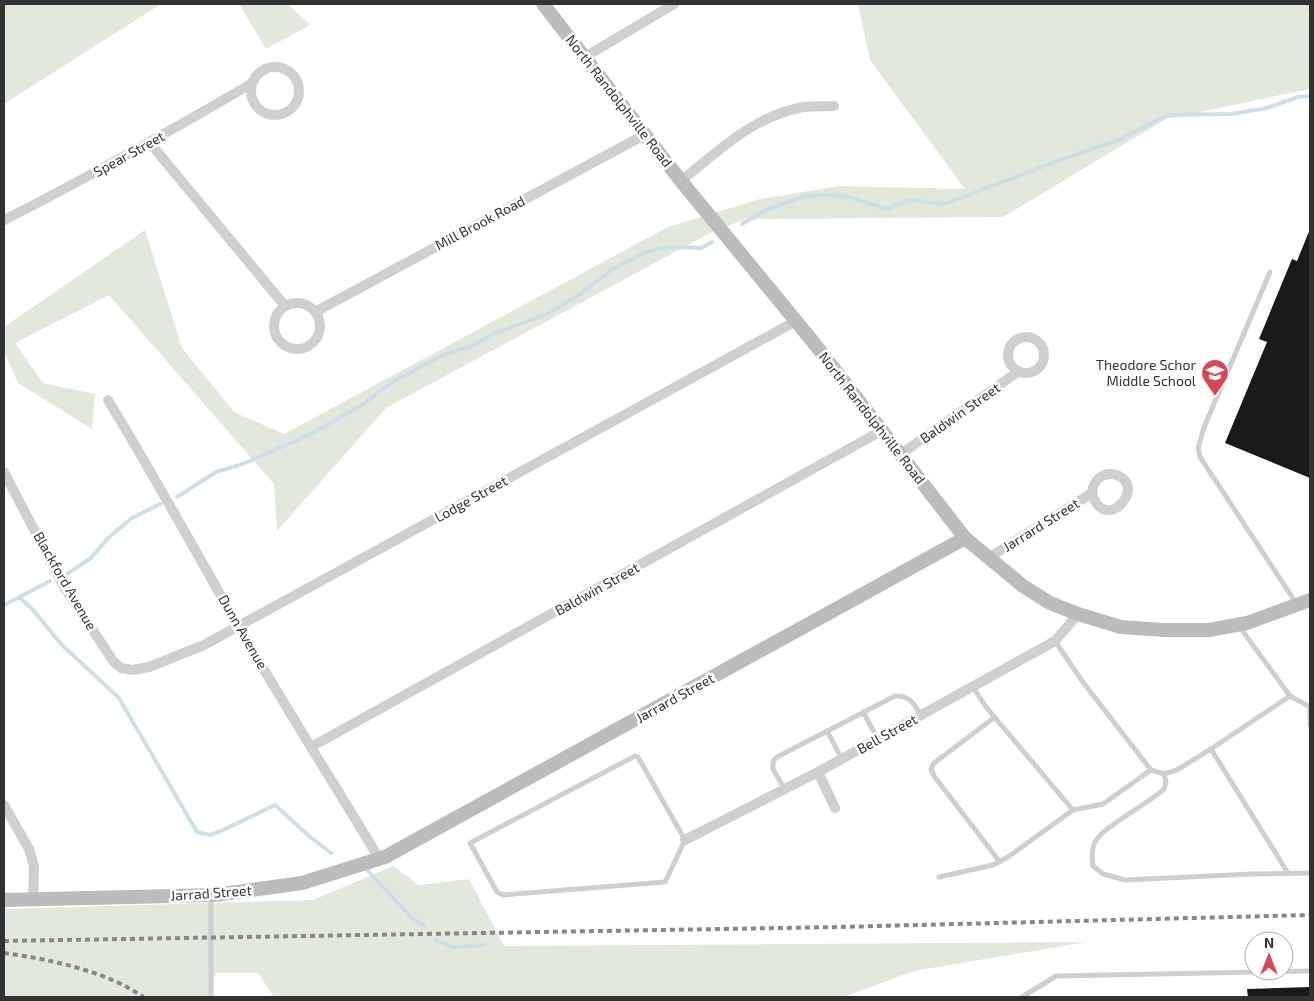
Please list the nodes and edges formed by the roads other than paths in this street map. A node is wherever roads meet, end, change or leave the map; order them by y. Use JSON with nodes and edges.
{"nodes":[{"id":1,"x":544,"y":4,"type":"edge"},
{"id":2,"x":674,"y":4,"type":"edge"},
{"id":3,"x":585,"y":56,"type":"junction"},
{"id":4,"x":252,"y":84,"type":"junction"},
{"id":5,"x":834,"y":106,"type":"dead end"},
{"id":6,"x":646,"y":134,"type":"junction"},
{"id":7,"x":150,"y":143,"type":"junction"},
{"id":8,"x":681,"y":180,"type":"junction"},
{"id":9,"x":4,"y":220,"type":"edge"},
{"id":10,"x":1270,"y":272,"type":"dead end"},
{"id":11,"x":286,"y":306,"type":"junction"},
{"id":12,"x":315,"y":312,"type":"junction"},
{"id":13,"x":796,"y":321,"type":"junction"},
{"id":14,"x":1019,"y":371,"type":"dead end"},
{"id":15,"x":108,"y":400,"type":"dead end"},
{"id":16,"x":883,"y":430,"type":"junction"},
{"id":17,"x":901,"y":454,"type":"junction"},
{"id":18,"x":4,"y":472,"type":"edge"},
{"id":19,"x":1092,"y":493,"type":"dead end"},
{"id":20,"x":965,"y":538,"type":"junction"},
{"id":21,"x":990,"y":557,"type":"junction"},
{"id":22,"x":1304,"y":603,"type":"edge"},
{"id":23,"x":1078,"y":614,"type":"junction"},
{"id":24,"x":1238,"y":625,"type":"junction"},
{"id":25,"x":238,"y":626,"type":"junction"},
{"id":26,"x":1055,"y":641,"type":"junction"},
{"id":27,"x":142,"y":668,"type":"joint"},
{"id":28,"x":973,"y":687,"type":"junction"},
{"id":29,"x":1290,"y":696,"type":"junction"},
{"id":30,"x":1310,"y":709,"type":"edge"},
{"id":31,"x":863,"y":712,"type":"junction"},
{"id":32,"x":921,"y":715,"type":"junction"},
{"id":33,"x":995,"y":717,"type":"junction"},
{"id":34,"x":1310,"y":725,"type":"edge"},
{"id":35,"x":827,"y":731,"type":"junction"},
{"id":36,"x":878,"y":739,"type":"junction"},
{"id":37,"x":311,"y":747,"type":"junction"},
{"id":38,"x":1211,"y":750,"type":"junction"},
{"id":39,"x":842,"y":759,"type":"junction"},
{"id":40,"x":1151,"y":770,"type":"junction"},
{"id":41,"x":818,"y":772,"type":"junction"},
{"id":42,"x":1164,"y":774,"type":"junction"},
{"id":43,"x":784,"y":788,"type":"junction"},
{"id":44,"x":4,"y":806,"type":"edge"},
{"id":45,"x":835,"y":808,"type":"dead end"},
{"id":46,"x":1073,"y":810,"type":"junction"},
{"id":47,"x":685,"y":840,"type":"junction"},
{"id":48,"x":385,"y":857,"type":"junction"},
{"id":49,"x":1000,"y":862,"type":"junction"},
{"id":50,"x":1288,"y":873,"type":"junction"},
{"id":51,"x":1310,"y":873,"type":"edge"},
{"id":52,"x":939,"y":877,"type":"dead end"},
{"id":53,"x":210,"y":896,"type":"junction"},
{"id":54,"x":34,"y":899,"type":"junction"},
{"id":55,"x":4,"y":900,"type":"edge"},
{"id":56,"x":1310,"y":971,"type":"edge"},
{"id":57,"x":211,"y":997,"type":"edge"},
{"id":58,"x":1022,"y":997,"type":"edge"}],
"edges":[{"from":1,"to":3,"type":"street","name":"North Randolphville Road"},
{"from":2,"to":3,"type":"street"},
{"from":3,"to":6,"type":"street","name":"North Randolphville Road"},
{"from":4,"to":4,"type":"street","name":"Spear Street"},
{"from":4,"to":7,"type":"street","name":"Spear Street"},
{"from":5,"to":8,"type":"street"},
{"from":6,"to":8,"type":"street","name":"North Randolphville Road"},
{"from":6,"to":12,"type":"street","name":"Mill Brook Road"},
{"from":7,"to":9,"type":"street","name":"Spear Street"},
{"from":7,"to":11,"type":"street"},
{"from":8,"to":13,"type":"street","name":"North Randolphville Road"},
{"from":10,"to":22,"type":"lane"},
{"from":11,"to":12,"type":"street"},
{"from":11,"to":12,"type":"street"},
{"from":13,"to":16,"type":"street","name":"North Randolphville Road"},
{"from":13,"to":25,"type":"street","name":"Lodge Street"},
{"from":14,"to":17,"type":"street","name":"Baldwin Street"},
{"from":15,"to":25,"type":"street","name":"Dunn Avenue"},
{"from":16,"to":17,"type":"street","name":"North Randolphville Road"},
{"from":16,"to":37,"type":"street","name":"Baldwin Street"},
{"from":17,"to":20,"type":"street","name":"North Randolphville Road"},
{"from":18,"to":27,"type":"street","name":"Blackford Avenue"},
{"from":19,"to":21,"type":"street","name":"Jarrard Street"},
{"from":20,"to":21,"type":"street","name":"North Randolphville Road"},
{"from":20,"to":48,"type":"street","name":"Jarrard Street"},
{"from":21,"to":23,"type":"street","name":"North Randolphville Road"},
{"from":22,"to":24,"type":"street","name":"North Randolphville Road"},
{"from":23,"to":24,"type":"street","name":"North Randolphville Road"},
{"from":23,"to":26,"type":"street","name":"Bell Street"},
{"from":24,"to":29,"type":"lane"},
{"from":25,"to":27,"type":"street","name":"Lodge Street"},
{"from":25,"to":37,"type":"street","name":"Dunn Avenue"},
{"from":26,"to":28,"type":"street","name":"Bell Street"},
{"from":26,"to":40,"type":"lane"},
{"from":28,"to":32,"type":"street","name":"Bell Street"},
{"from":28,"to":33,"type":"lane"},
{"from":29,"to":30,"type":"lane"},
{"from":29,"to":38,"type":"lane"},
{"from":30,"to":34,"type":"lane"},
{"from":31,"to":32,"type":"lane"},
{"from":31,"to":35,"type":"lane"},
{"from":31,"to":36,"type":"lane"},
{"from":32,"to":36,"type":"street","name":"Bell Street"},
{"from":33,"to":46,"type":"lane"},
{"from":33,"to":49,"type":"lane"},
{"from":35,"to":39,"type":"lane"},
{"from":35,"to":43,"type":"lane"},
{"from":36,"to":39,"type":"street","name":"Bell Street"},
{"from":37,"to":48,"type":"street","name":"Dunn Avenue"},
{"from":38,"to":42,"type":"lane"},
{"from":38,"to":50,"type":"lane"},
{"from":39,"to":41,"type":"street","name":"Bell Street"},
{"from":40,"to":42,"type":"lane"},
{"from":40,"to":46,"type":"lane"},
{"from":41,"to":43,"type":"street","name":"Bell Street"},
{"from":41,"to":45,"type":"street"},
{"from":42,"to":50,"type":"lane"},
{"from":43,"to":47,"type":"street","name":"Bell Street"},
{"from":44,"to":54,"type":"street"},
{"from":46,"to":49,"type":"lane"},
{"from":47,"to":47,"type":"lane"},
{"from":48,"to":53,"type":"street","name":"Jarrad Street"},
{"from":49,"to":52,"type":"lane"},
{"from":50,"to":51,"type":"lane"},
{"from":53,"to":54,"type":"street","name":"Jarrad Street"},
{"from":53,"to":57,"type":"lane"},
{"from":54,"to":55,"type":"street","name":"Jarrad Street"},
{"from":56,"to":58,"type":"lane"}]}
